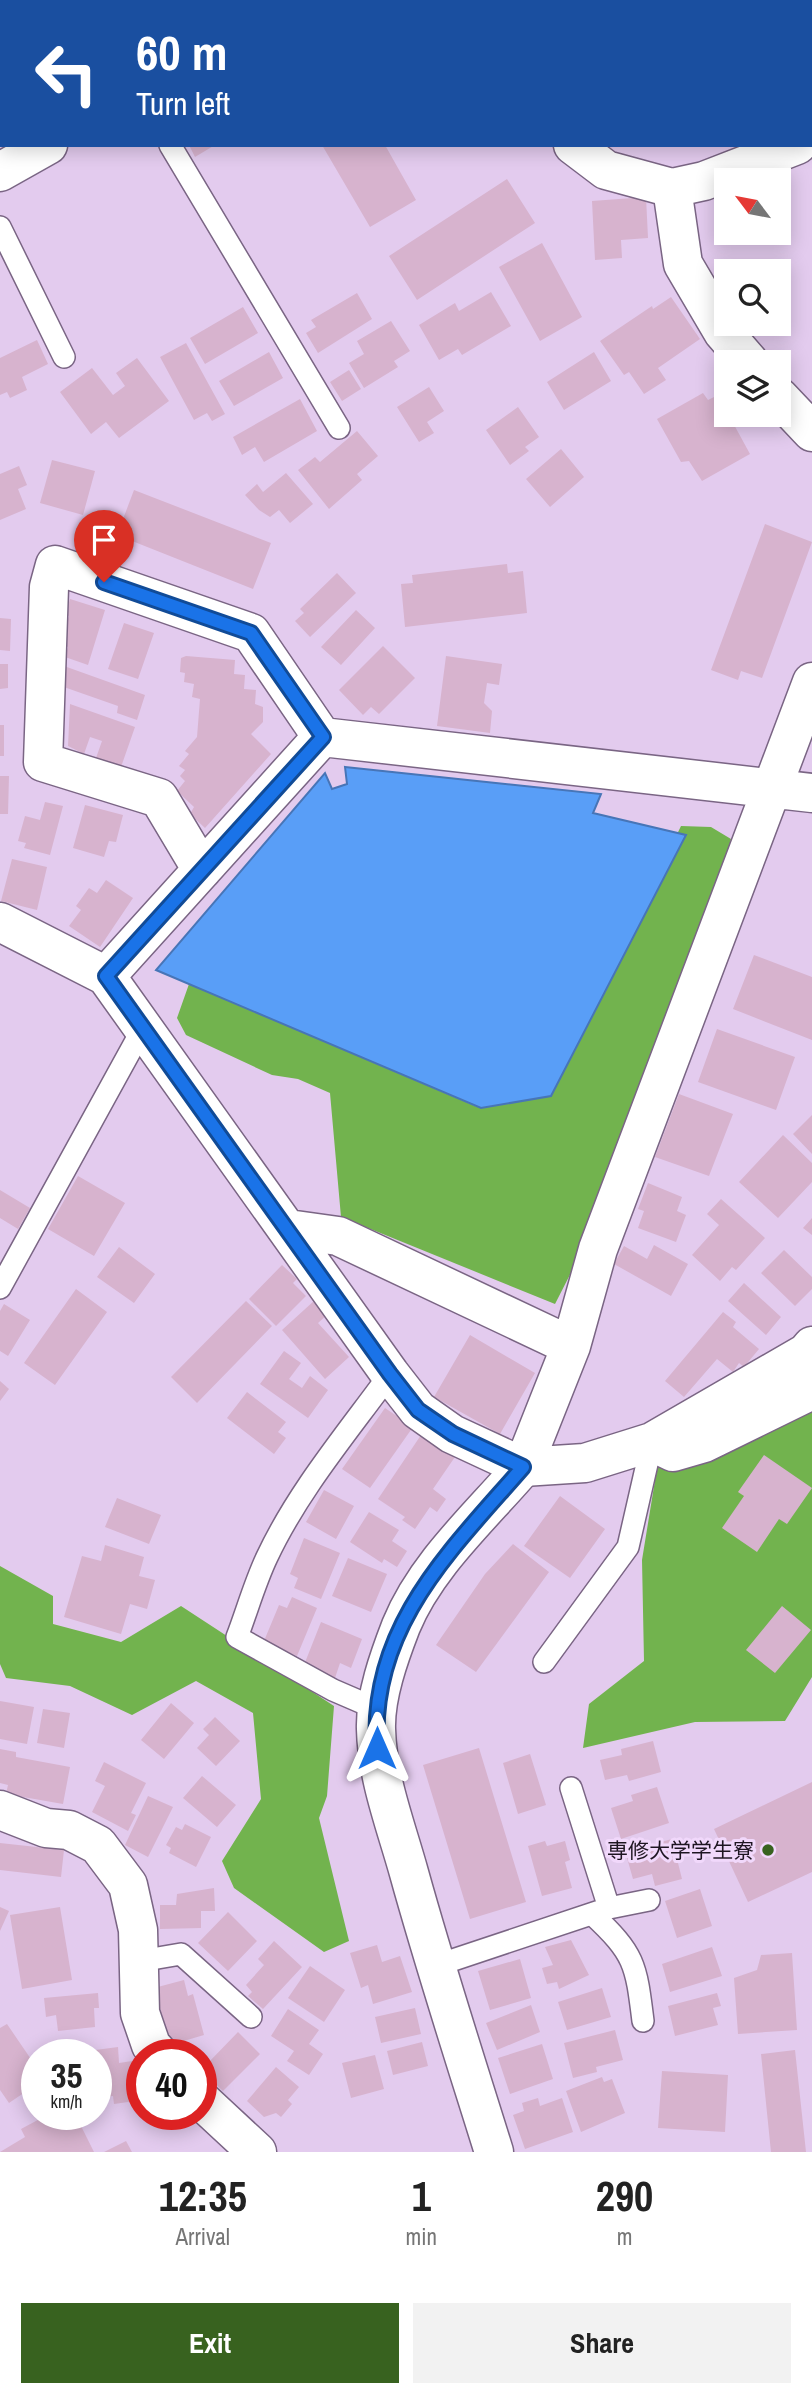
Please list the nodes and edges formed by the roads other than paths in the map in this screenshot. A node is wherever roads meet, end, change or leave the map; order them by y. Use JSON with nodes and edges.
{"nodes":[{"id":1,"x":44,"y":147,"type":"edge"},
{"id":2,"x":171,"y":147,"type":"edge"},
{"id":3,"x":576,"y":147,"type":"edge"},
{"id":4,"x":792,"y":147,"type":"edge"},
{"id":5,"x":0,"y":172,"type":"edge"},
{"id":6,"x":672,"y":188,"type":"junction"},
{"id":7,"x":0,"y":227,"type":"edge"},
{"id":8,"x":739,"y":350,"type":"edge"},
{"id":9,"x":64,"y":357,"type":"dead end"},
{"id":10,"x":791,"y":410,"type":"edge"},
{"id":11,"x":339,"y":428,"type":"dead end"},
{"id":12,"x":812,"y":432,"type":"edge"},
{"id":13,"x":812,"y":682,"type":"edge"},
{"id":14,"x":323,"y":737,"type":"junction"},
{"id":15,"x":774,"y":788,"type":"junction"},
{"id":16,"x":812,"y":793,"type":"edge"},
{"id":17,"x":202,"y":870,"type":"junction"},
{"id":18,"x":6,"y":929,"type":"edge"},
{"id":19,"x":106,"y":976,"type":"junction"},
{"id":20,"x":143,"y":1028,"type":"junction"},
{"id":21,"x":288,"y":1230,"type":"junction"},
{"id":22,"x":0,"y":1288,"type":"edge"},
{"id":23,"x":571,"y":1346,"type":"junction"},
{"id":24,"x":812,"y":1346,"type":"edge"},
{"id":25,"x":390,"y":1374,"type":"junction"},
{"id":26,"x":812,"y":1390,"type":"edge"},
{"id":27,"x":652,"y":1442,"type":"junction"},
{"id":28,"x":523,"y":1467,"type":"junction"},
{"id":29,"x":544,"y":1662,"type":"dead end"},
{"id":30,"x":377,"y":1709,"type":"junction"},
{"id":31,"x":571,"y":1788,"type":"dead end"},
{"id":32,"x":0,"y":1810,"type":"edge"},
{"id":33,"x":649,"y":1900,"type":"dead end"},
{"id":34,"x":600,"y":1911,"type":"junction"},
{"id":35,"x":140,"y":1961,"type":"junction"},
{"id":36,"x":435,"y":1966,"type":"junction"},
{"id":37,"x":250,"y":2017,"type":"dead end"},
{"id":38,"x":643,"y":2021,"type":"dead end"},
{"id":39,"x":149,"y":2039,"type":"edge"},
{"id":40,"x":217,"y":2115,"type":"edge"},
{"id":41,"x":257,"y":2152,"type":"edge"},
{"id":42,"x":494,"y":2152,"type":"edge"}],
"edges":[{"from":1,"to":5,"type":"street"},
{"from":2,"to":11,"type":"lane"},
{"from":3,"to":6,"type":"street"},
{"from":4,"to":6,"type":"street"},
{"from":6,"to":8,"type":"street"},
{"from":7,"to":9,"type":"lane"},
{"from":10,"to":12,"type":"street"},
{"from":13,"to":15,"type":"street"},
{"from":14,"to":15,"type":"street"},
{"from":14,"to":17,"type":"street"},
{"from":14,"to":17,"type":"street"},
{"from":15,"to":16,"type":"street"},
{"from":15,"to":23,"type":"street"},
{"from":17,"to":19,"type":"street"},
{"from":18,"to":19,"type":"street"},
{"from":19,"to":20,"type":"street"},
{"from":20,"to":21,"type":"street"},
{"from":20,"to":22,"type":"lane"},
{"from":21,"to":23,"type":"street"},
{"from":21,"to":25,"type":"street"},
{"from":23,"to":28,"type":"street"},
{"from":24,"to":27,"type":"street"},
{"from":25,"to":28,"type":"street"},
{"from":25,"to":30,"type":"lane"},
{"from":26,"to":27,"type":"street"},
{"from":27,"to":28,"type":"street"},
{"from":27,"to":29,"type":"lane"},
{"from":28,"to":30,"type":"street"},
{"from":30,"to":36,"type":"street"},
{"from":31,"to":34,"type":"lane"},
{"from":32,"to":35,"type":"street"},
{"from":33,"to":34,"type":"lane"},
{"from":34,"to":36,"type":"lane"},
{"from":34,"to":38,"type":"lane"},
{"from":35,"to":37,"type":"lane"},
{"from":35,"to":39,"type":"street"},
{"from":36,"to":42,"type":"street"},
{"from":40,"to":41,"type":"street"}]}
